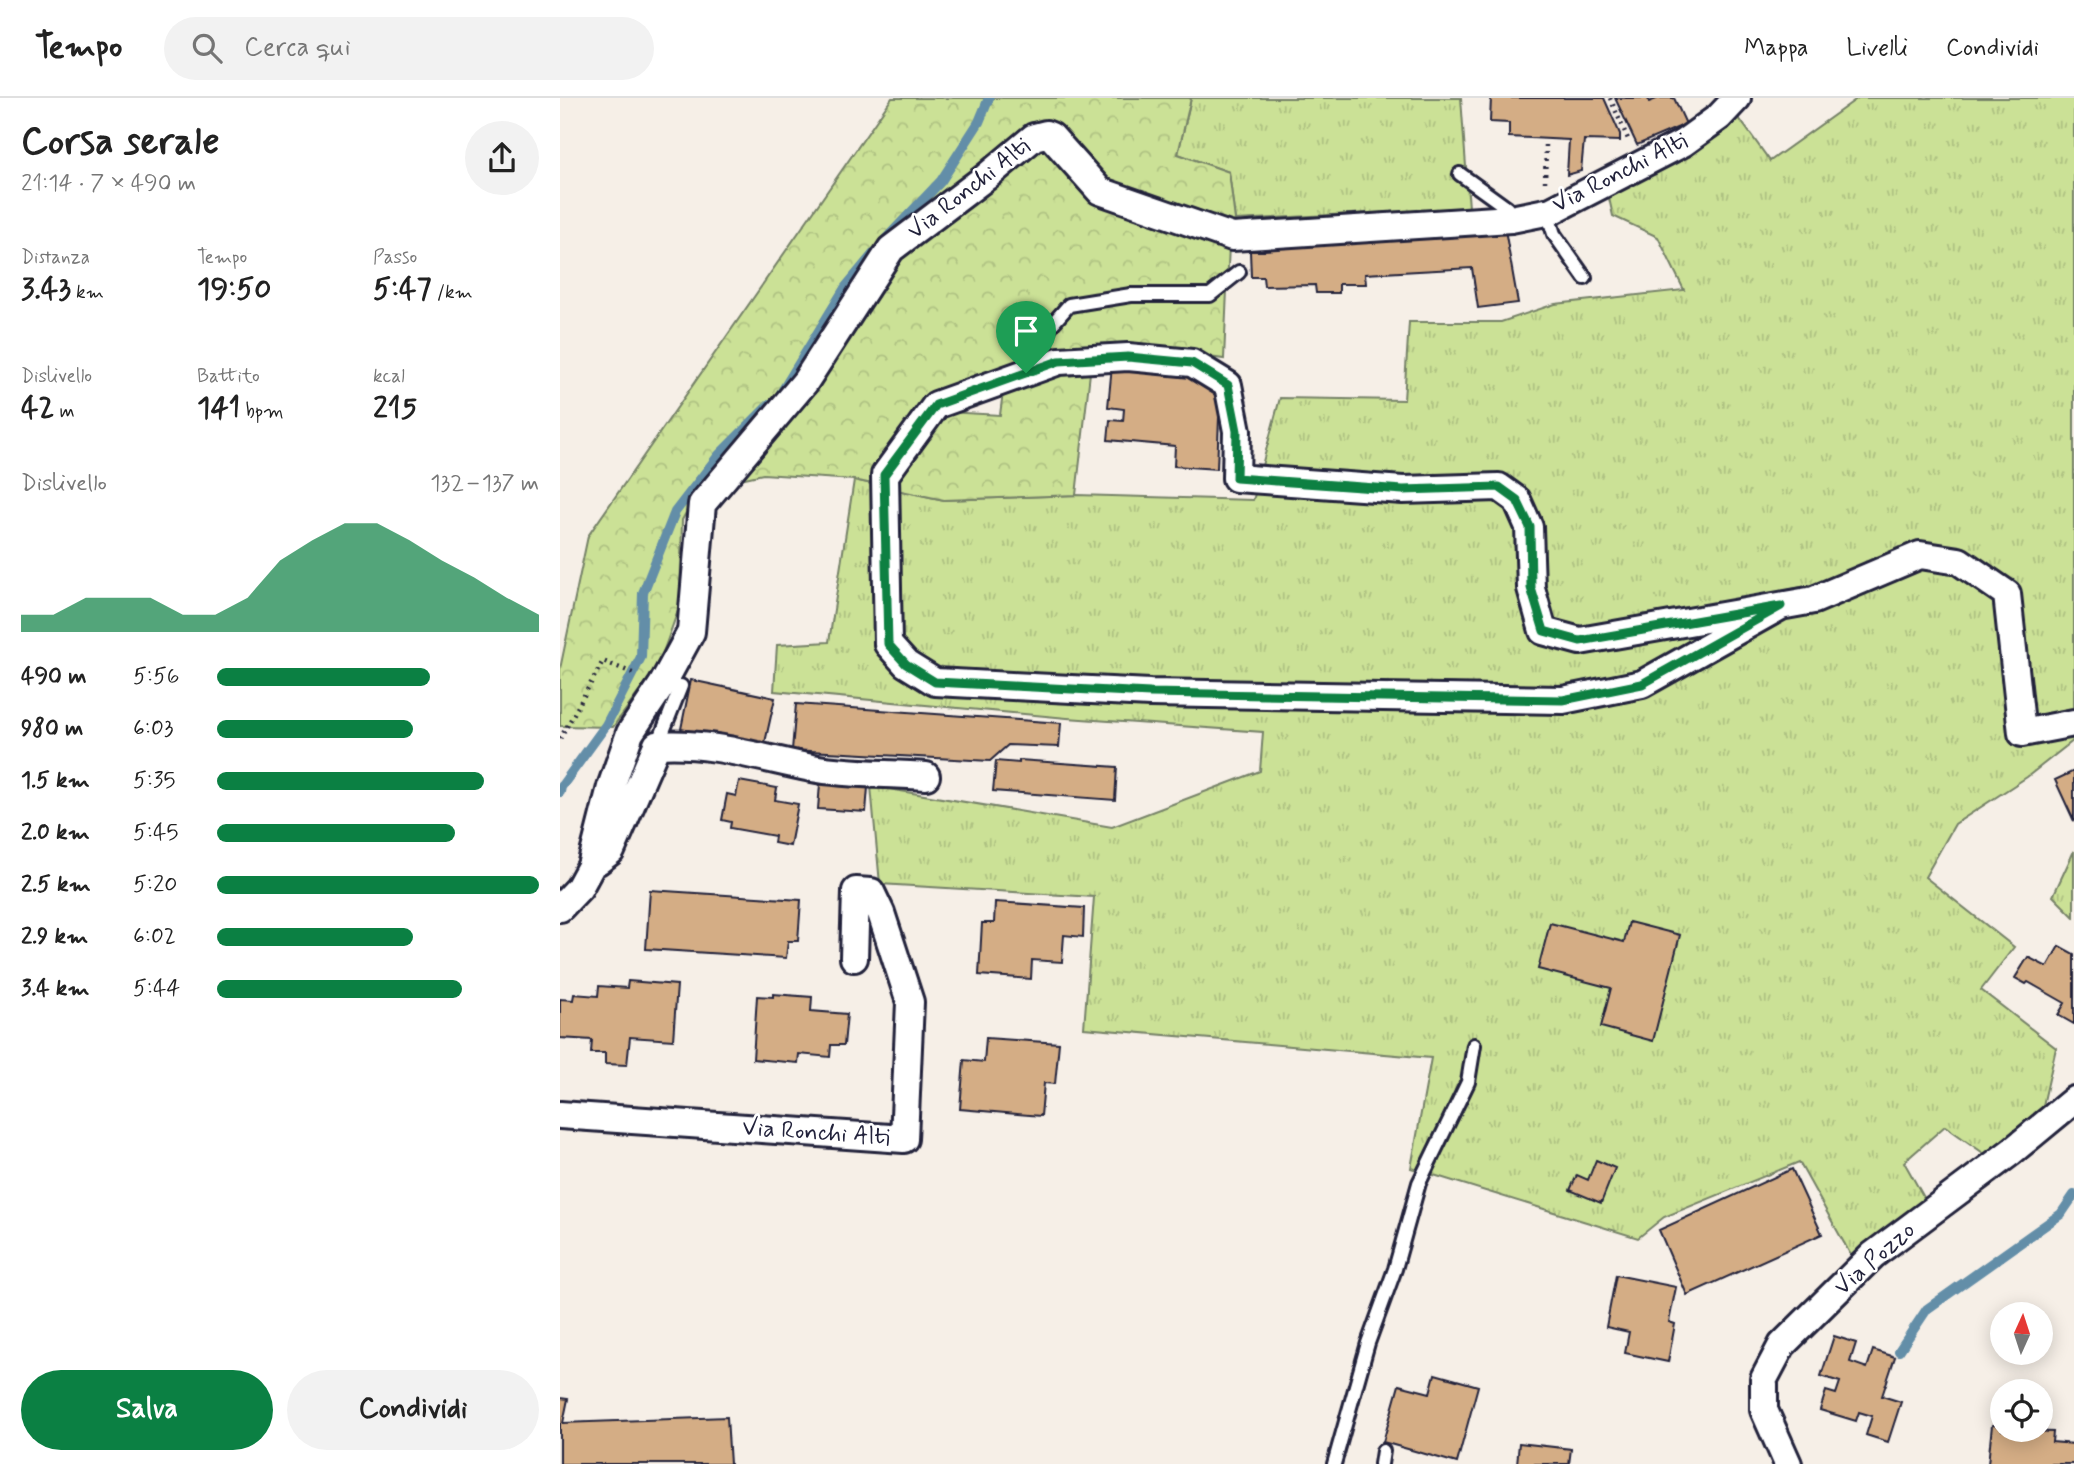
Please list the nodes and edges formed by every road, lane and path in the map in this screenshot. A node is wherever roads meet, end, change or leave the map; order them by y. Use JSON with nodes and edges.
{"nodes":[{"id":1,"x":1610,"y":98,"type":"edge"},
{"id":2,"x":1737,"y":98,"type":"edge"},
{"id":3,"x":1546,"y":145,"type":"dead end"},
{"id":4,"x":1640,"y":166,"type":"junction"},
{"id":5,"x":1460,"y":174,"type":"dead end"},
{"id":6,"x":1546,"y":202,"type":"junction"},
{"id":7,"x":1511,"y":219,"type":"junction"},
{"id":8,"x":1240,"y":272,"type":"dead end"},
{"id":9,"x":1585,"y":278,"type":"dead end"},
{"id":10,"x":1026,"y":373,"type":"junction"},
{"id":11,"x":1781,"y":606,"type":"junction"},
{"id":12,"x":671,"y":685,"type":"junction"},
{"id":13,"x":2074,"y":723,"type":"edge"},
{"id":14,"x":560,"y":739,"type":"edge"},
{"id":15,"x":657,"y":745,"type":"junction"},
{"id":16,"x":926,"y":776,"type":"dead end"},
{"id":17,"x":591,"y":866,"type":"junction"},
{"id":18,"x":560,"y":908,"type":"edge"},
{"id":19,"x":854,"y":958,"type":"dead end"},
{"id":20,"x":1474,"y":1045,"type":"dead end"},
{"id":21,"x":2074,"y":1100,"type":"edge"},
{"id":22,"x":560,"y":1115,"type":"edge"},
{"id":23,"x":1334,"y":1464,"type":"edge"},
{"id":24,"x":1788,"y":1464,"type":"edge"}],
"edges":[{"from":1,"to":4,"type":"path"},
{"from":2,"to":4,"type":"street","name":"Via Ronchi Alti"},
{"from":3,"to":6,"type":"path"},
{"from":4,"to":6,"type":"street","name":"Via Ronchi Alti"},
{"from":5,"to":7,"type":"lane"},
{"from":6,"to":7,"type":"street","name":"Via Ronchi Alti"},
{"from":6,"to":9,"type":"lane"},
{"from":7,"to":12,"type":"street","name":"Via Ronchi Alti"},
{"from":8,"to":10,"type":"lane"},
{"from":10,"to":11,"type":"street"},
{"from":10,"to":11,"type":"street"},
{"from":11,"to":13,"type":"street"},
{"from":12,"to":14,"type":"path"},
{"from":12,"to":15,"type":"lane"},
{"from":12,"to":17,"type":"street","name":"Via Ronchi Alti"},
{"from":15,"to":16,"type":"street"},
{"from":15,"to":17,"type":"street"},
{"from":17,"to":18,"type":"street","name":"Via Ronchi Alti"},
{"from":19,"to":22,"type":"street","name":"Via Ronchi Alti"},
{"from":20,"to":23,"type":"lane"},
{"from":21,"to":24,"type":"street","name":"Via Pozzo"}]}
